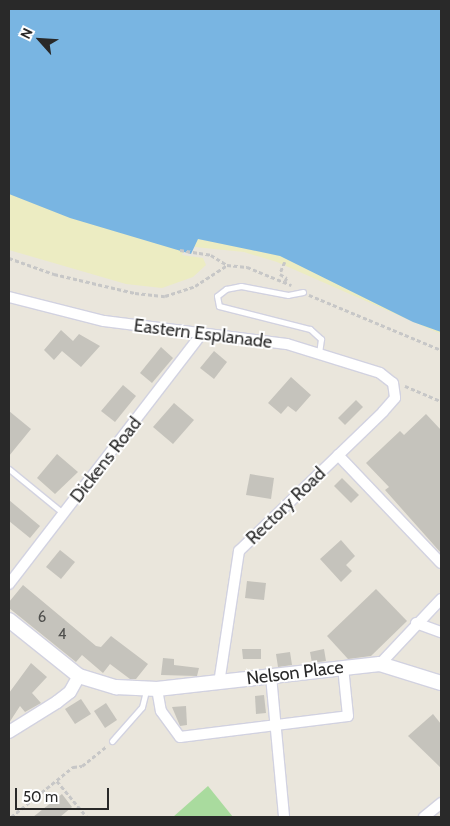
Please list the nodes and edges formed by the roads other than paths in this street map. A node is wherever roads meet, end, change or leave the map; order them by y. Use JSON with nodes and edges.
{"nodes":[{"id":1,"x":303,"y":292,"type":"dead end"},
{"id":2,"x":9,"y":297,"type":"edge"},
{"id":3,"x":201,"y":335,"type":"junction"},
{"id":4,"x":319,"y":353,"type":"junction"},
{"id":5,"x":393,"y":383,"type":"joint"},
{"id":6,"x":338,"y":455,"type":"junction"},
{"id":7,"x":9,"y":469,"type":"edge"},
{"id":8,"x":64,"y":514,"type":"junction"},
{"id":9,"x":441,"y":563,"type":"edge"},
{"id":10,"x":9,"y":584,"type":"edge"},
{"id":11,"x":441,"y":599,"type":"edge"},
{"id":12,"x":9,"y":620,"type":"edge"},
{"id":13,"x":416,"y":623,"type":"junction"},
{"id":14,"x":441,"y":632,"type":"edge"},
{"id":15,"x":380,"y":664,"type":"junction"},
{"id":16,"x":343,"y":667,"type":"junction"},
{"id":17,"x":79,"y":676,"type":"junction"},
{"id":18,"x":271,"y":676,"type":"junction"},
{"id":19,"x":219,"y":683,"type":"junction"},
{"id":20,"x":441,"y":683,"type":"edge"},
{"id":21,"x":151,"y":690,"type":"junction"},
{"id":22,"x":276,"y":724,"type":"junction"},
{"id":23,"x":9,"y":732,"type":"edge"},
{"id":24,"x":112,"y":742,"type":"road end"},
{"id":25,"x":441,"y":803,"type":"edge"},
{"id":26,"x":284,"y":817,"type":"edge"},
{"id":27,"x":424,"y":817,"type":"edge"}],
"edges":[{"from":1,"to":4,"type":"lane"},
{"from":2,"to":3,"type":"street","name":"Eastern Esplanade"},
{"from":3,"to":4,"type":"street","name":"Eastern Esplanade"},
{"from":3,"to":8,"type":"street","name":"Dickens Road"},
{"from":4,"to":5,"type":"street","name":"Eastern Esplanade"},
{"from":5,"to":6,"type":"street","name":"Rectory Road"},
{"from":6,"to":9,"type":"street"},
{"from":6,"to":19,"type":"street","name":"Rectory Road"},
{"from":7,"to":8,"type":"lane"},
{"from":8,"to":10,"type":"street","name":"Dickens Road"},
{"from":11,"to":13,"type":"street"},
{"from":12,"to":17,"type":"main road"},
{"from":13,"to":14,"type":"street"},
{"from":13,"to":15,"type":"street"},
{"from":15,"to":16,"type":"main road","name":"Nelson Place"},
{"from":15,"to":20,"type":"main road","name":"Nelson Place"},
{"from":16,"to":18,"type":"main road","name":"Nelson Place"},
{"from":16,"to":22,"type":"street"},
{"from":17,"to":21,"type":"main road","name":"Nelson Place"},
{"from":17,"to":23,"type":"street"},
{"from":18,"to":19,"type":"main road","name":"Nelson Place"},
{"from":18,"to":22,"type":"street"},
{"from":19,"to":21,"type":"main road","name":"Nelson Place"},
{"from":21,"to":22,"type":"street"},
{"from":21,"to":24,"type":"lane"},
{"from":22,"to":26,"type":"street"},
{"from":25,"to":27,"type":"street"}]}
